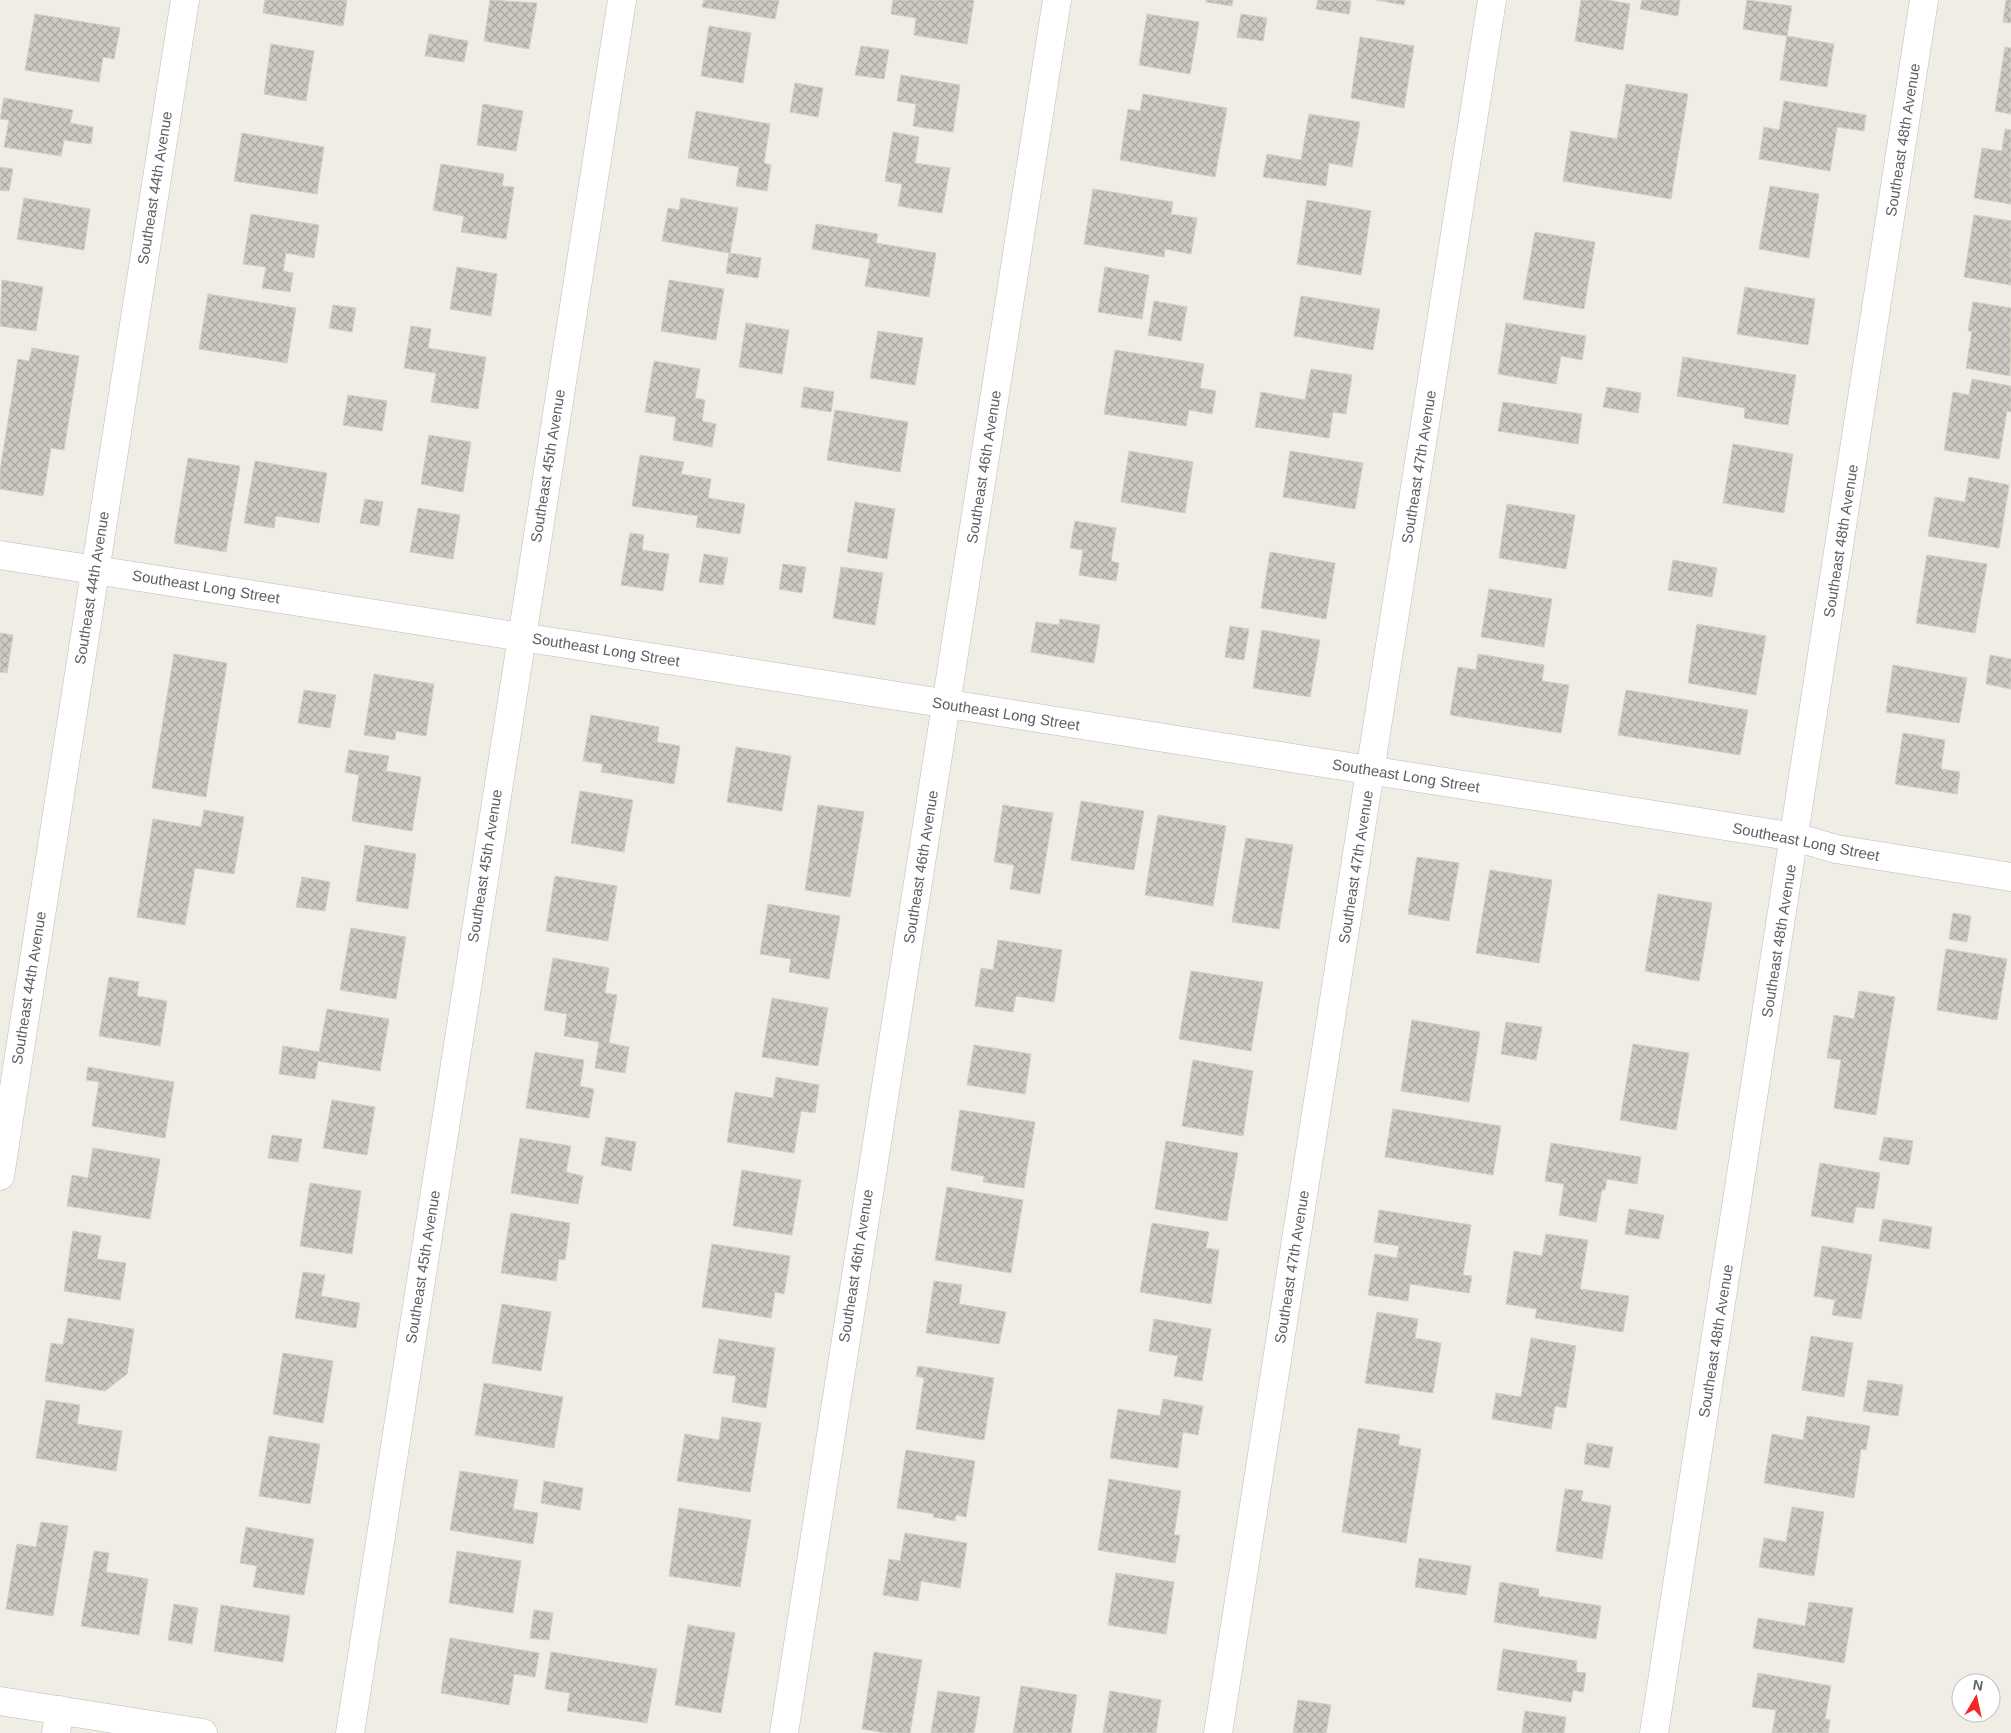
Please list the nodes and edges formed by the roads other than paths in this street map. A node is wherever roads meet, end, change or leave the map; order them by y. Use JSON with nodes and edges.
{"nodes":[{"id":1,"x":186,"y":0,"type":"edge"},
{"id":2,"x":622,"y":0,"type":"edge"},
{"id":3,"x":1057,"y":0,"type":"edge"},
{"id":4,"x":1492,"y":0,"type":"edge"},
{"id":5,"x":1924,"y":0,"type":"edge"},
{"id":6,"x":0,"y":555,"type":"edge"},
{"id":7,"x":95,"y":569,"type":"junction"},
{"id":8,"x":521,"y":637,"type":"junction"},
{"id":9,"x":947,"y":705,"type":"junction"},
{"id":10,"x":1371,"y":771,"type":"junction"},
{"id":11,"x":1795,"y":837,"type":"junction"},
{"id":12,"x":2011,"y":877,"type":"edge"},
{"id":13,"x":0,"y":1176,"type":"edge"},
{"id":14,"x":0,"y":1701,"type":"edge"},
{"id":15,"x":58,"y":1722,"type":"edge"},
{"id":16,"x":203,"y":1733,"type":"edge"},
{"id":17,"x":350,"y":1733,"type":"edge"},
{"id":18,"x":784,"y":1733,"type":"edge"},
{"id":19,"x":1218,"y":1733,"type":"edge"},
{"id":20,"x":1654,"y":1733,"type":"edge"}],
"edges":[{"from":1,"to":7,"type":"street","name":"Southeast 44th Avenue"},
{"from":2,"to":8,"type":"street","name":"Southeast 45th Avenue"},
{"from":3,"to":9,"type":"street","name":"Southeast 46th Avenue"},
{"from":4,"to":10,"type":"street","name":"Southeast 47th Avenue"},
{"from":5,"to":11,"type":"street","name":"Southeast 48th Avenue"},
{"from":6,"to":7,"type":"street","name":"Southeast Long Street"},
{"from":7,"to":8,"type":"street","name":"Southeast Long Street"},
{"from":7,"to":13,"type":"street","name":"Southeast 44th Avenue"},
{"from":8,"to":9,"type":"street","name":"Southeast Long Street"},
{"from":8,"to":17,"type":"street","name":"Southeast 45th Avenue"},
{"from":9,"to":10,"type":"street","name":"Southeast Long Street"},
{"from":9,"to":18,"type":"street","name":"Southeast 46th Avenue"},
{"from":10,"to":11,"type":"street","name":"Southeast Long Street"},
{"from":10,"to":19,"type":"street","name":"Southeast 47th Avenue"},
{"from":11,"to":12,"type":"street","name":"Southeast Long Street"},
{"from":11,"to":20,"type":"street","name":"Southeast 48th Avenue"},
{"from":14,"to":15,"type":"street"},
{"from":15,"to":16,"type":"street"}]}
